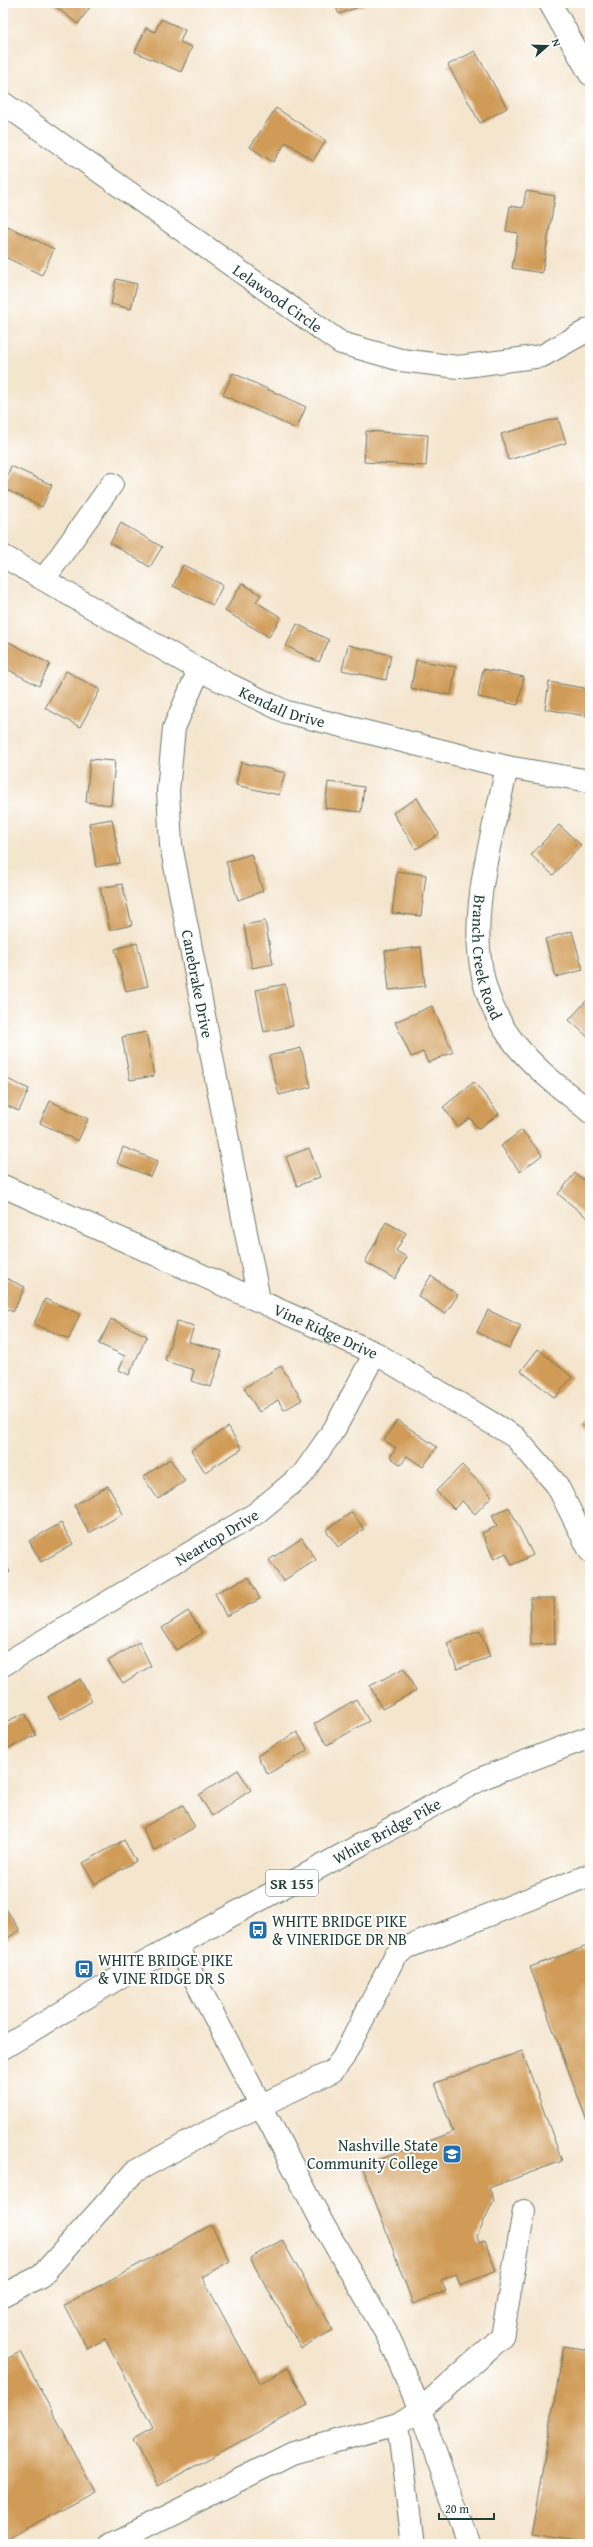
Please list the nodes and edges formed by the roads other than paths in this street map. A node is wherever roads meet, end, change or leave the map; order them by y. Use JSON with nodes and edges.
{"nodes":[{"id":1,"x":550,"y":3,"type":"edge"},
{"id":2,"x":590,"y":74,"type":"edge"},
{"id":3,"x":3,"y":103,"type":"edge"},
{"id":4,"x":590,"y":329,"type":"edge"},
{"id":5,"x":112,"y":484,"type":"dead end"},
{"id":6,"x":3,"y":556,"type":"edge"},
{"id":7,"x":44,"y":579,"type":"junction"},
{"id":8,"x":199,"y":670,"type":"junction"},
{"id":9,"x":507,"y":767,"type":"junction"},
{"id":10,"x":590,"y":782,"type":"edge"},
{"id":11,"x":590,"y":1112,"type":"edge"},
{"id":12,"x":3,"y":1186,"type":"edge"},
{"id":13,"x":259,"y":1300,"type":"junction"},
{"id":14,"x":375,"y":1353,"type":"junction"},
{"id":15,"x":590,"y":1551,"type":"edge"},
{"id":16,"x":3,"y":1665,"type":"edge"},
{"id":17,"x":590,"y":1737,"type":"edge"},
{"id":18,"x":590,"y":1875,"type":"edge"},
{"id":19,"x":177,"y":1945,"type":"junction"},
{"id":20,"x":3,"y":2048,"type":"edge"},
{"id":21,"x":261,"y":2107,"type":"junction"},
{"id":22,"x":524,"y":2211,"type":"dead end"},
{"id":23,"x":3,"y":2296,"type":"edge"},
{"id":24,"x":420,"y":2410,"type":"junction"},
{"id":25,"x":398,"y":2424,"type":"junction"},
{"id":26,"x":111,"y":2544,"type":"edge"},
{"id":27,"x":413,"y":2544,"type":"edge"},
{"id":28,"x":468,"y":2544,"type":"edge"}],
"edges":[{"from":1,"to":2,"type":"street"},
{"from":3,"to":4,"type":"street","name":"Lelawood Circle"},
{"from":5,"to":7,"type":"street"},
{"from":6,"to":7,"type":"street","name":"Kendall Drive"},
{"from":7,"to":8,"type":"street","name":"Kendall Drive"},
{"from":8,"to":9,"type":"street","name":"Kendall Drive"},
{"from":8,"to":13,"type":"street","name":"Canebrake Drive"},
{"from":9,"to":10,"type":"street","name":"Kendall Drive"},
{"from":9,"to":11,"type":"street","name":"Branch Creek Road"},
{"from":12,"to":13,"type":"street","name":"Vine Ridge Drive"},
{"from":13,"to":14,"type":"street","name":"Vine Ridge Drive"},
{"from":14,"to":15,"type":"street","name":"Vine Ridge Drive"},
{"from":14,"to":16,"type":"street","name":"Neartop Drive"},
{"from":17,"to":19,"type":"street","name":"White Bridge Pike","number":"SR 155"},
{"from":18,"to":21,"type":"street"},
{"from":19,"to":20,"type":"street","name":"White Bridge Pike","number":"SR 155"},
{"from":19,"to":21,"type":"street"},
{"from":21,"to":23,"type":"street"},
{"from":21,"to":24,"type":"street"},
{"from":22,"to":24,"type":"street"},
{"from":24,"to":25,"type":"street"},
{"from":24,"to":28,"type":"street"},
{"from":25,"to":26,"type":"street"},
{"from":25,"to":27,"type":"street"}]}
